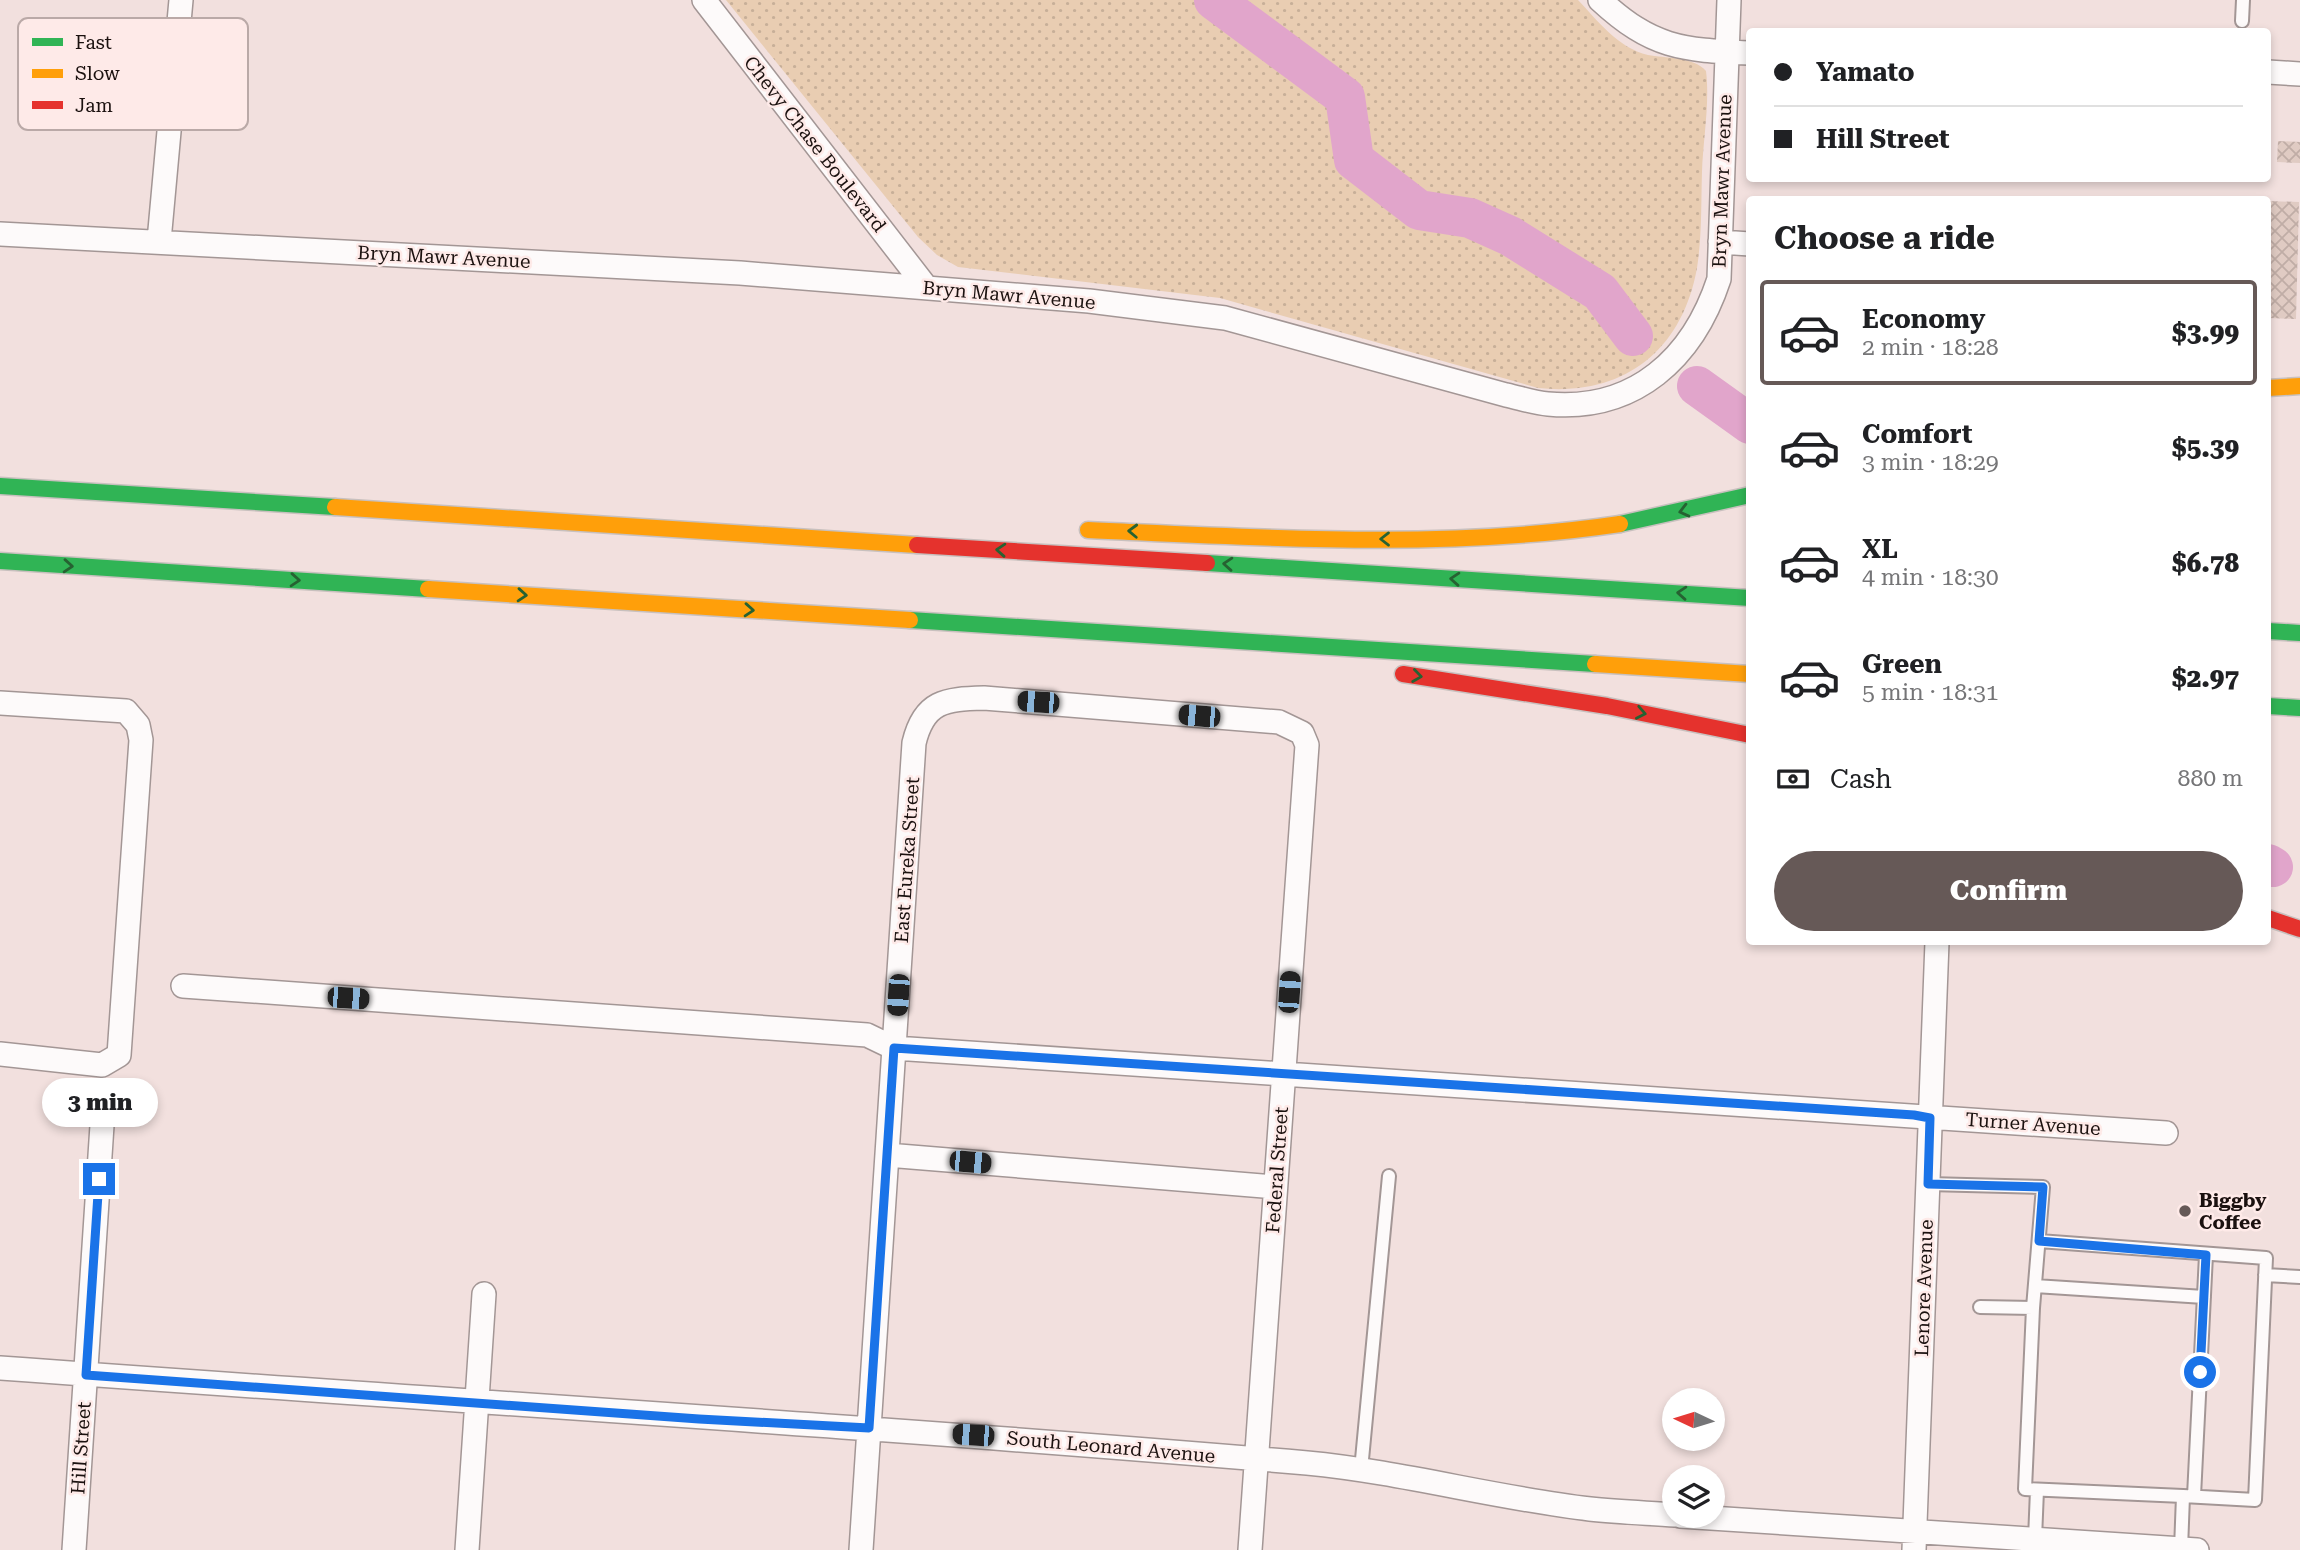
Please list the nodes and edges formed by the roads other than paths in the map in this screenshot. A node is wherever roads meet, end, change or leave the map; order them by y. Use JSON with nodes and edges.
{"nodes":[{"id":1,"x":181,"y":0,"type":"edge"},
{"id":2,"x":704,"y":0,"type":"edge"},
{"id":3,"x":1600,"y":0,"type":"edge"},
{"id":4,"x":1729,"y":0,"type":"edge"},
{"id":5,"x":2243,"y":0,"type":"edge"},
{"id":6,"x":179,"y":18,"type":"edge"},
{"id":7,"x":2242,"y":21,"type":"dead end"},
{"id":8,"x":1726,"y":52,"type":"junction"},
{"id":9,"x":1746,"y":52,"type":"edge"},
{"id":10,"x":2271,"y":72,"type":"edge"},
{"id":11,"x":2300,"y":74,"type":"edge"},
{"id":12,"x":169,"y":130,"type":"edge"},
{"id":13,"x":0,"y":234,"type":"edge"},
{"id":14,"x":159,"y":241,"type":"junction"},
{"id":15,"x":1720,"y":242,"type":"junction"},
{"id":16,"x":1746,"y":244,"type":"edge"},
{"id":17,"x":926,"y":287,"type":"junction"},
{"id":18,"x":2300,"y":386,"type":"edge"},
{"id":19,"x":2271,"y":388,"type":"edge"},
{"id":20,"x":0,"y":486,"type":"edge"},
{"id":21,"x":46,"y":489,"type":"junction"},
{"id":22,"x":1746,"y":496,"type":"edge"},
{"id":23,"x":559,"y":505,"type":"dead end"},
{"id":24,"x":1072,"y":529,"type":"dead end"},
{"id":25,"x":0,"y":561,"type":"edge"},
{"id":26,"x":1746,"y":598,"type":"edge"},
{"id":27,"x":791,"y":613,"type":"junction"},
{"id":28,"x":2273,"y":631,"type":"edge"},
{"id":29,"x":2300,"y":633,"type":"edge"},
{"id":30,"x":881,"y":635,"type":"dead end"},
{"id":31,"x":1390,"y":673,"type":"dead end"},
{"id":32,"x":1746,"y":674,"type":"edge"},
{"id":33,"x":0,"y":703,"type":"edge"},
{"id":34,"x":2271,"y":707,"type":"edge"},
{"id":35,"x":2300,"y":708,"type":"edge"},
{"id":36,"x":1279,"y":722,"type":"joint"},
{"id":37,"x":1746,"y":734,"type":"edge"},
{"id":38,"x":2271,"y":919,"type":"edge"},
{"id":39,"x":2300,"y":929,"type":"edge"},
{"id":40,"x":1937,"y":945,"type":"edge"},
{"id":41,"x":183,"y":986,"type":"dead end"},
{"id":42,"x":894,"y":1048,"type":"junction"},
{"id":43,"x":0,"y":1054,"type":"edge"},
{"id":44,"x":1283,"y":1074,"type":"junction"},
{"id":45,"x":104,"y":1096,"type":"dead end"},
{"id":46,"x":1930,"y":1118,"type":"junction"},
{"id":47,"x":2166,"y":1133,"type":"dead end"},
{"id":48,"x":887,"y":1155,"type":"junction"},
{"id":49,"x":1389,"y":1176,"type":"dead end"},
{"id":50,"x":1928,"y":1184,"type":"junction"},
{"id":51,"x":1275,"y":1187,"type":"junction"},
{"id":52,"x":2039,"y":1241,"type":"junction"},
{"id":53,"x":2206,"y":1255,"type":"junction"},
{"id":54,"x":2265,"y":1275,"type":"junction"},
{"id":55,"x":2300,"y":1277,"type":"edge"},
{"id":56,"x":2035,"y":1286,"type":"junction"},
{"id":57,"x":484,"y":1294,"type":"dead end"},
{"id":58,"x":2204,"y":1297,"type":"junction"},
{"id":59,"x":1980,"y":1307,"type":"dead end"},
{"id":60,"x":2034,"y":1308,"type":"junction"},
{"id":61,"x":0,"y":1368,"type":"edge"},
{"id":62,"x":86,"y":1375,"type":"junction"},
{"id":63,"x":477,"y":1403,"type":"junction"},
{"id":64,"x":869,"y":1428,"type":"junction"},
{"id":65,"x":1256,"y":1461,"type":"junction"},
{"id":66,"x":1361,"y":1470,"type":"junction"},
{"id":67,"x":2037,"y":1490,"type":"junction"},
{"id":68,"x":2189,"y":1496,"type":"junction"},
{"id":69,"x":1662,"y":1514,"type":"edge"},
{"id":70,"x":1725,"y":1521,"type":"edge"},
{"id":71,"x":2035,"y":1539,"type":"junction"},
{"id":72,"x":1914,"y":1541,"type":"edge"},
{"id":73,"x":1982,"y":1543,"type":"edge"},
{"id":74,"x":2189,"y":1549,"type":"edge"},
{"id":75,"x":74,"y":1550,"type":"edge"},
{"id":76,"x":467,"y":1550,"type":"edge"},
{"id":77,"x":861,"y":1550,"type":"edge"},
{"id":78,"x":1250,"y":1550,"type":"edge"}],
"edges":[{"from":1,"to":6,"type":"street"},
{"from":2,"to":17,"type":"street","name":"Chevy Chase Boulevard"},
{"from":3,"to":8,"type":"street"},
{"from":4,"to":8,"type":"street","name":"Bryn Mawr Avenue"},
{"from":5,"to":7,"type":"lane"},
{"from":8,"to":9,"type":"street"},
{"from":8,"to":15,"type":"street","name":"Bryn Mawr Avenue"},
{"from":10,"to":11,"type":"street"},
{"from":12,"to":14,"type":"street"},
{"from":13,"to":14,"type":"street","name":"Bryn Mawr Avenue"},
{"from":14,"to":17,"type":"street","name":"Bryn Mawr Avenue"},
{"from":15,"to":16,"type":"street"},
{"from":15,"to":17,"type":"street","name":"Bryn Mawr Avenue"},
{"from":18,"to":19,"type":"highway"},
{"from":20,"to":21,"type":"highway"},
{"from":21,"to":23,"type":"highway"},
{"from":26,"to":21,"type":"highway","one_way":true},
{"from":22,"to":24,"type":"highway","one_way":true},
{"from":25,"to":27,"type":"highway","one_way":true},
{"from":27,"to":30,"type":"highway"},
{"from":27,"to":32,"type":"highway"},
{"from":28,"to":29,"type":"highway"},
{"from":31,"to":37,"type":"highway","one_way":true},
{"from":33,"to":43,"type":"street"},
{"from":34,"to":35,"type":"highway"},
{"from":36,"to":42,"type":"street","name":"East Eureka Street"},
{"from":36,"to":44,"type":"street","name":"Federal Street"},
{"from":38,"to":39,"type":"highway"},
{"from":40,"to":46,"type":"street","name":"Lenore Avenue"},
{"from":41,"to":42,"type":"street","name":"Turner Avenue"},
{"from":42,"to":44,"type":"street","name":"Turner Avenue"},
{"from":42,"to":48,"type":"street","name":"East Eureka Street"},
{"from":44,"to":46,"type":"street","name":"Turner Avenue"},
{"from":44,"to":51,"type":"street","name":"Federal Street"},
{"from":45,"to":62,"type":"street","name":"Hill Street"},
{"from":46,"to":47,"type":"street","name":"Turner Avenue"},
{"from":46,"to":50,"type":"street","name":"Lenore Avenue"},
{"from":48,"to":51,"type":"street"},
{"from":48,"to":64,"type":"street","name":"East Eureka Street"},
{"from":49,"to":66,"type":"lane"},
{"from":50,"to":52,"type":"lane"},
{"from":50,"to":72,"type":"street","name":"Lenore Avenue"},
{"from":51,"to":65,"type":"street","name":"Federal Street"},
{"from":52,"to":53,"type":"lane"},
{"from":52,"to":56,"type":"lane"},
{"from":53,"to":54,"type":"lane"},
{"from":53,"to":58,"type":"lane"},
{"from":54,"to":55,"type":"lane"},
{"from":54,"to":68,"type":"lane"},
{"from":56,"to":58,"type":"lane"},
{"from":56,"to":60,"type":"lane"},
{"from":57,"to":63,"type":"street"},
{"from":58,"to":68,"type":"lane"},
{"from":59,"to":60,"type":"lane"},
{"from":60,"to":67,"type":"lane"},
{"from":61,"to":62,"type":"street","name":"South Leonard Avenue"},
{"from":62,"to":63,"type":"street","name":"South Leonard Avenue"},
{"from":62,"to":75,"type":"street","name":"Hill Street"},
{"from":63,"to":64,"type":"street","name":"South Leonard Avenue"},
{"from":63,"to":76,"type":"street"},
{"from":64,"to":65,"type":"street","name":"South Leonard Avenue"},
{"from":64,"to":77,"type":"street","name":"East Eureka Street"},
{"from":65,"to":66,"type":"street","name":"South Leonard Avenue"},
{"from":65,"to":78,"type":"street","name":"Federal Street"},
{"from":66,"to":69,"type":"street","name":"South Leonard Avenue"},
{"from":67,"to":68,"type":"lane"},
{"from":67,"to":71,"type":"lane"},
{"from":68,"to":74,"type":"lane"},
{"from":70,"to":72,"type":"street"},
{"from":71,"to":73,"type":"street"},
{"from":71,"to":74,"type":"street"},
{"from":72,"to":73,"type":"street"}]}
